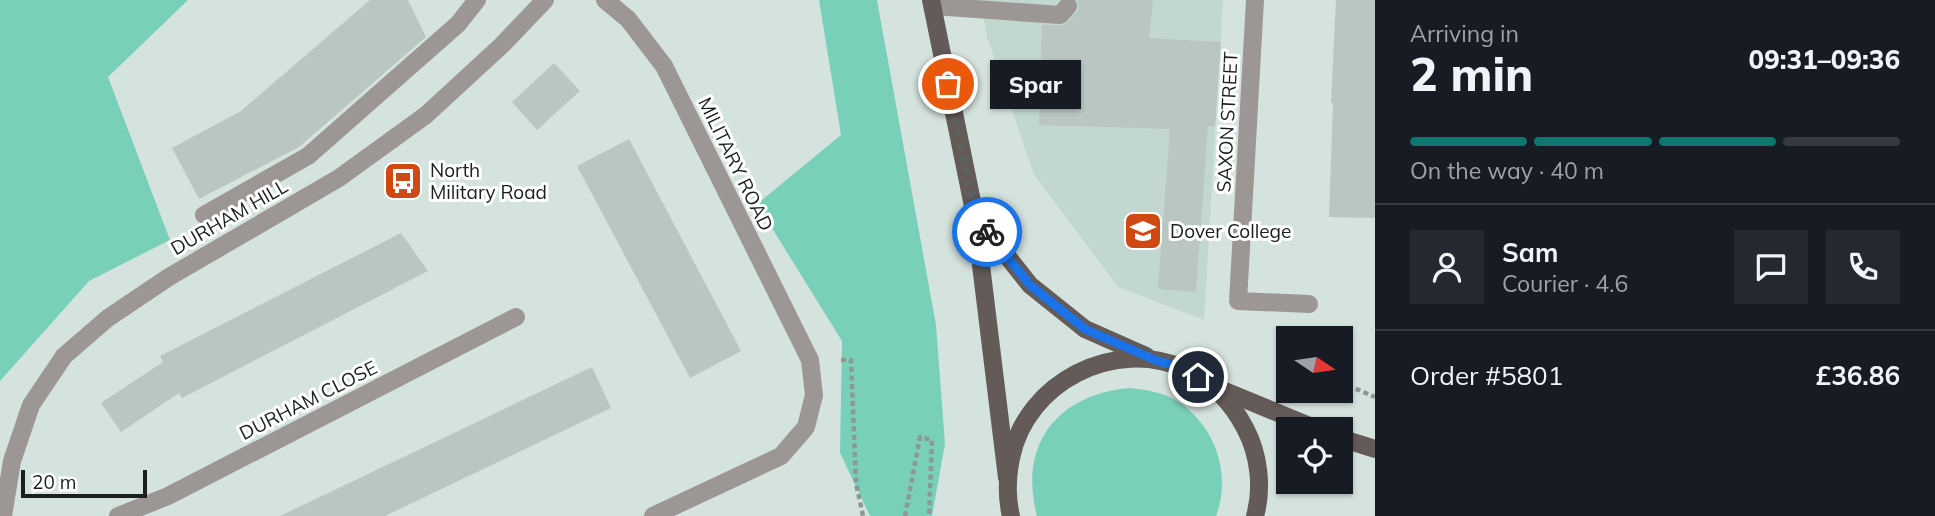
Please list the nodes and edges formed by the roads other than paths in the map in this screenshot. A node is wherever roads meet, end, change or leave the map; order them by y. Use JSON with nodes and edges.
{"nodes":[{"id":1,"x":477,"y":0,"type":"edge"},
{"id":2,"x":545,"y":0,"type":"edge"},
{"id":3,"x":605,"y":0,"type":"edge"},
{"id":4,"x":1255,"y":0,"type":"edge"},
{"id":5,"x":932,"y":3,"type":"edge"},
{"id":6,"x":1068,"y":6,"type":"dead end"},
{"id":7,"x":204,"y":215,"type":"dead end"},
{"id":8,"x":975,"y":216,"type":"junction"},
{"id":9,"x":1309,"y":304,"type":"dead end"},
{"id":10,"x":516,"y":317,"type":"dead end"},
{"id":11,"x":1155,"y":360,"type":"junction"},
{"id":12,"x":1211,"y":385,"type":"junction"},
{"id":13,"x":1288,"y":417,"type":"edge"},
{"id":14,"x":1353,"y":442,"type":"edge"},
{"id":15,"x":1375,"y":449,"type":"edge"},
{"id":16,"x":1007,"y":478,"type":"junction"},
{"id":17,"x":4,"y":516,"type":"edge"},
{"id":18,"x":118,"y":516,"type":"edge"},
{"id":19,"x":653,"y":516,"type":"edge"},
{"id":20,"x":1011,"y":516,"type":"edge"},
{"id":21,"x":1255,"y":516,"type":"edge"}],
"edges":[{"from":1,"to":7,"type":"street"},
{"from":2,"to":17,"type":"street","name":"DURHAM HILL"},
{"from":3,"to":19,"type":"street","name":"MILITARY ROAD"},
{"from":4,"to":9,"type":"street","name":"SAXON STREET"},
{"from":5,"to":6,"type":"street"},
{"from":5,"to":8,"type":"main road"},
{"from":8,"to":11,"type":"main road"},
{"from":8,"to":16,"type":"main road"},
{"from":10,"to":18,"type":"street","name":"DURHAM CLOSE"},
{"from":11,"to":12,"type":"main road"},
{"from":11,"to":16,"type":"main road"},
{"from":12,"to":13,"type":"main road"},
{"from":12,"to":21,"type":"main road"},
{"from":14,"to":15,"type":"main road"},
{"from":16,"to":20,"type":"main road"}]}
